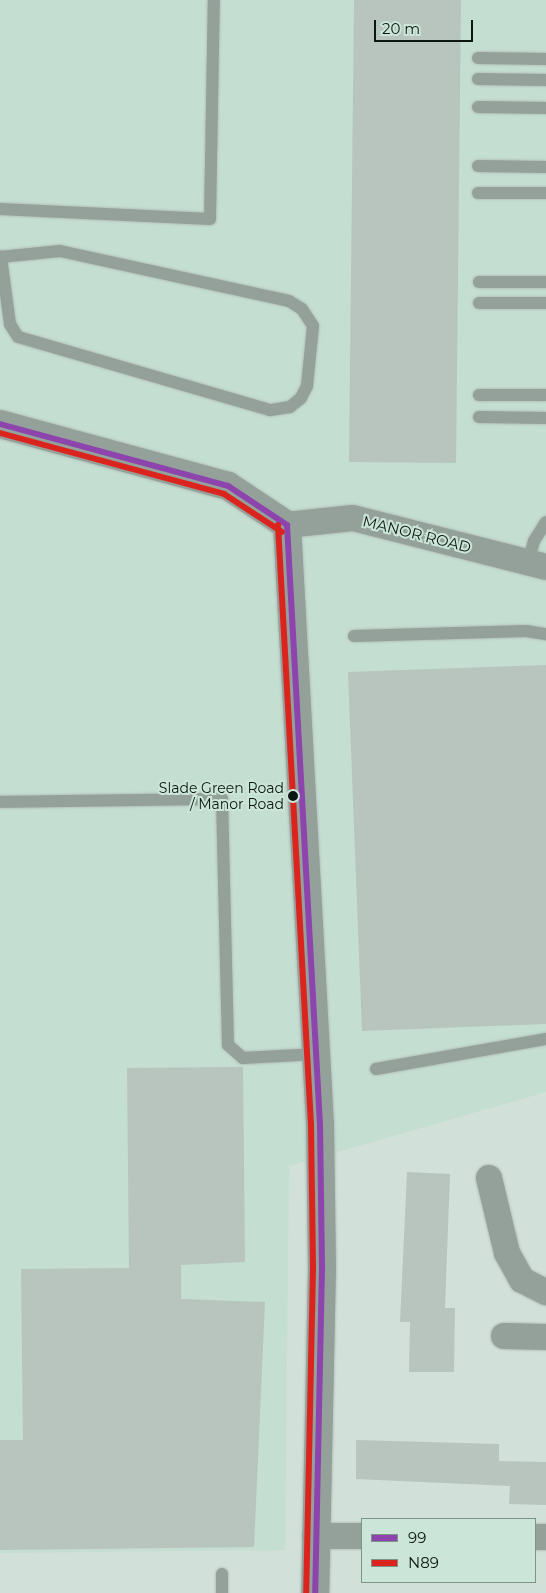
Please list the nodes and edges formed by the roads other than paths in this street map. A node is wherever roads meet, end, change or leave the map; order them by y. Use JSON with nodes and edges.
{"nodes":[{"id":1,"x":214,"y":0,"type":"edge"},
{"id":2,"x":478,"y":58,"type":"dead end"},
{"id":3,"x":546,"y":59,"type":"edge"},
{"id":4,"x":478,"y":79,"type":"dead end"},
{"id":5,"x":546,"y":80,"type":"edge"},
{"id":6,"x":478,"y":107,"type":"dead end"},
{"id":7,"x":546,"y":108,"type":"edge"},
{"id":8,"x":478,"y":166,"type":"dead end"},
{"id":9,"x":546,"y":167,"type":"edge"},
{"id":10,"x":478,"y":193,"type":"dead end"},
{"id":11,"x":546,"y":193,"type":"edge"},
{"id":12,"x":0,"y":210,"type":"edge"},
{"id":13,"x":0,"y":257,"type":"edge"},
{"id":14,"x":479,"y":282,"type":"dead end"},
{"id":15,"x":546,"y":282,"type":"edge"},
{"id":16,"x":479,"y":303,"type":"dead end"},
{"id":17,"x":546,"y":303,"type":"edge"},
{"id":18,"x":479,"y":395,"type":"dead end"},
{"id":19,"x":546,"y":395,"type":"edge"},
{"id":20,"x":479,"y":417,"type":"dead end"},
{"id":21,"x":546,"y":418,"type":"edge"},
{"id":22,"x":0,"y":424,"type":"edge"},
{"id":23,"x":546,"y":522,"type":"edge"},
{"id":24,"x":287,"y":525,"type":"junction"},
{"id":25,"x":537,"y":565,"type":"edge"},
{"id":26,"x":546,"y":634,"type":"edge"},
{"id":27,"x":354,"y":636,"type":"dead end"},
{"id":28,"x":0,"y":802,"type":"edge"},
{"id":29,"x":546,"y":1039,"type":"edge"},
{"id":30,"x":317,"y":1054,"type":"junction"},
{"id":31,"x":376,"y":1069,"type":"dead end"},
{"id":32,"x":489,"y":1178,"type":"dead end"},
{"id":33,"x":546,"y":1292,"type":"edge"},
{"id":34,"x":504,"y":1336,"type":"dead end"},
{"id":35,"x":546,"y":1337,"type":"edge"},
{"id":36,"x":315,"y":1536,"type":"junction"},
{"id":37,"x":361,"y":1536,"type":"edge"},
{"id":38,"x":222,"y":1574,"type":"dead end"},
{"id":39,"x":222,"y":1593,"type":"edge"},
{"id":40,"x":315,"y":1593,"type":"edge"}],
"edges":[{"from":1,"to":12,"type":"lane"},
{"from":2,"to":3,"type":"lane"},
{"from":4,"to":5,"type":"lane"},
{"from":6,"to":7,"type":"lane"},
{"from":8,"to":9,"type":"lane"},
{"from":10,"to":11,"type":"lane"},
{"from":13,"to":13,"type":"lane"},
{"from":14,"to":15,"type":"lane"},
{"from":16,"to":17,"type":"lane"},
{"from":18,"to":19,"type":"lane"},
{"from":20,"to":21,"type":"lane"},
{"from":22,"to":24,"type":"street"},
{"from":23,"to":25,"type":"lane"},
{"from":24,"to":25,"type":"street","name":"MANOR ROAD"},
{"from":24,"to":30,"type":"street"},
{"from":26,"to":27,"type":"lane"},
{"from":28,"to":30,"type":"lane"},
{"from":29,"to":31,"type":"lane"},
{"from":30,"to":36,"type":"street"},
{"from":32,"to":33,"type":"street"},
{"from":34,"to":35,"type":"street"},
{"from":36,"to":37,"type":"street"},
{"from":36,"to":40,"type":"street"},
{"from":38,"to":39,"type":"lane"}]}
